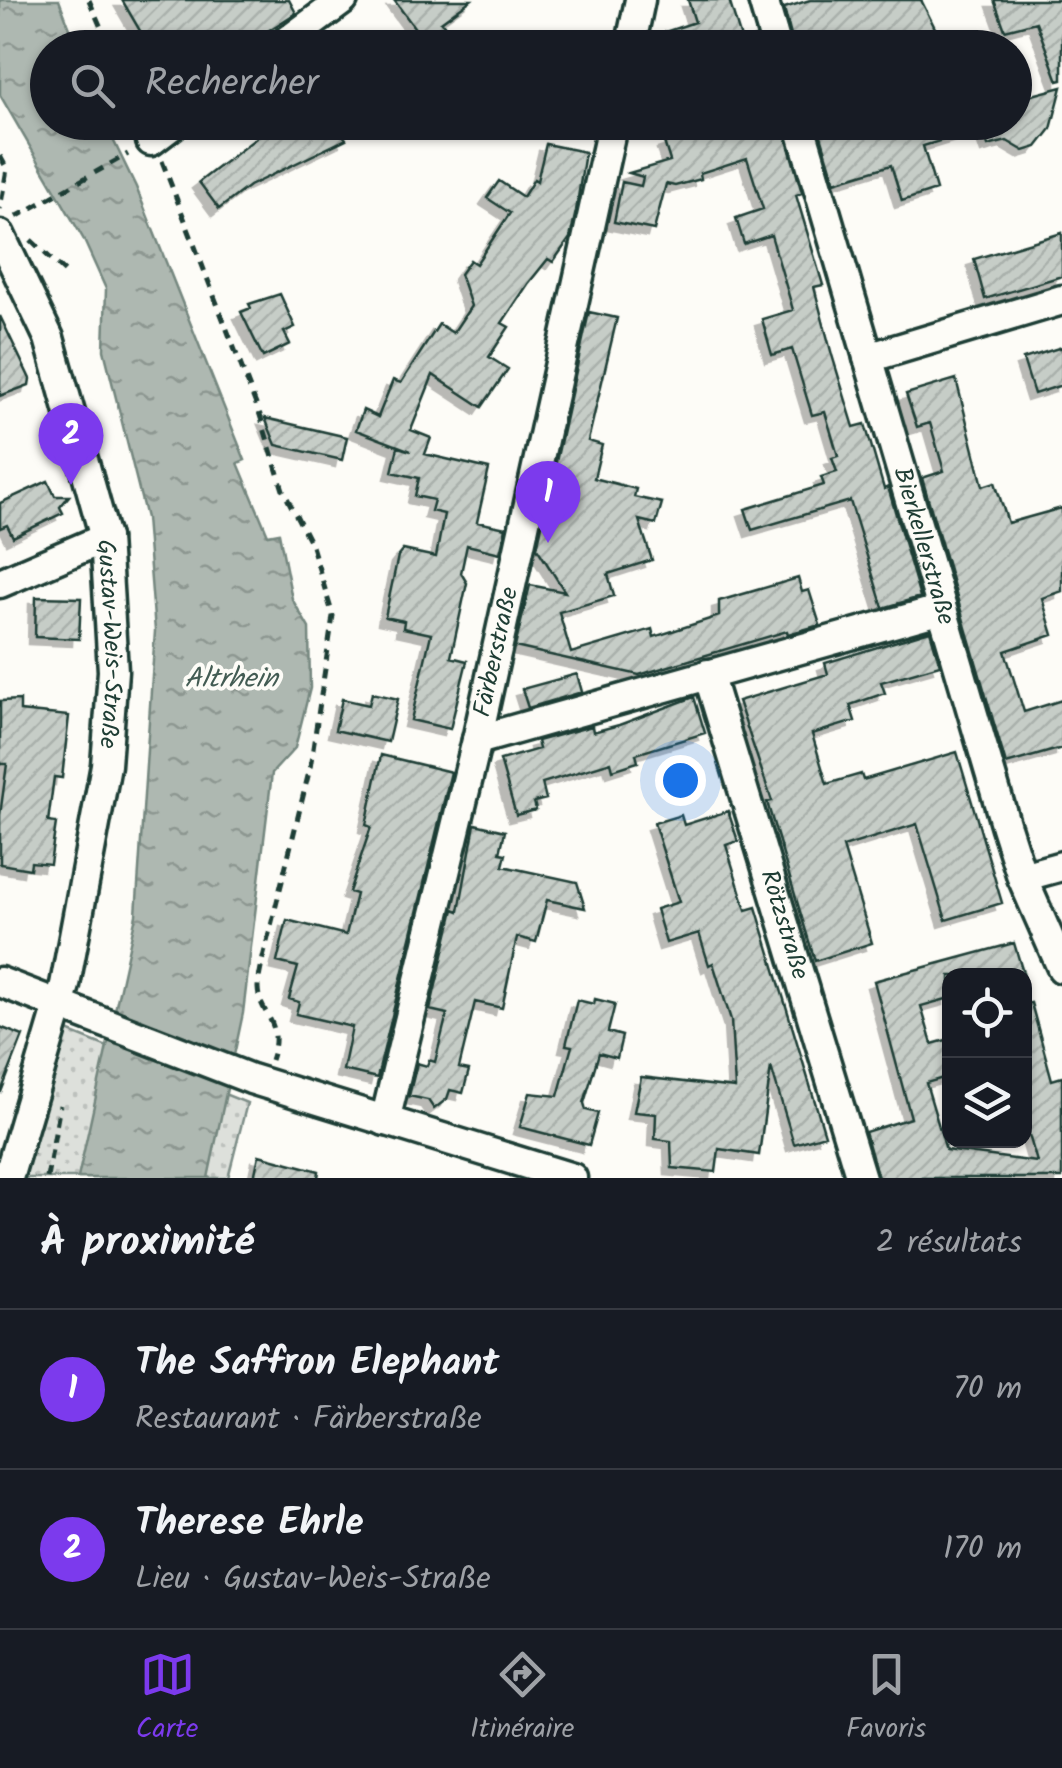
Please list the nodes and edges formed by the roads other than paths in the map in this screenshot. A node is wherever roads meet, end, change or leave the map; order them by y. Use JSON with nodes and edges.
{"nodes":[{"id":1,"x":343,"y":0,"type":"edge"},
{"id":2,"x":640,"y":0,"type":"edge"},
{"id":3,"x":763,"y":0,"type":"edge"},
{"id":4,"x":302,"y":30,"type":"edge"},
{"id":5,"x":634,"y":30,"type":"edge"},
{"id":6,"x":772,"y":30,"type":"edge"},
{"id":7,"x":151,"y":140,"type":"edge"},
{"id":8,"x":609,"y":140,"type":"edge"},
{"id":9,"x":804,"y":140,"type":"edge"},
{"id":10,"x":143,"y":146,"type":"road end"},
{"id":11,"x":0,"y":236,"type":"edge"},
{"id":12,"x":1062,"y":300,"type":"edge"},
{"id":13,"x":868,"y":358,"type":"junction"},
{"id":14,"x":105,"y":538,"type":"junction"},
{"id":15,"x":0,"y":583,"type":"edge"},
{"id":16,"x":939,"y":610,"type":"junction"},
{"id":17,"x":708,"y":674,"type":"junction"},
{"id":18,"x":477,"y":740,"type":"junction"},
{"id":19,"x":1062,"y":866,"type":"edge"},
{"id":20,"x":1022,"y":877,"type":"junction"},
{"id":21,"x":1062,"y":968,"type":"edge"},
{"id":22,"x":0,"y":982,"type":"edge"},
{"id":23,"x":72,"y":1012,"type":"junction"},
{"id":24,"x":384,"y":1121,"type":"junction"},
{"id":25,"x":8,"y":1178,"type":"edge"},
{"id":26,"x":572,"y":1178,"type":"edge"},
{"id":27,"x":861,"y":1178,"type":"edge"}],
"edges":[{"from":1,"to":4,"type":"street"},
{"from":2,"to":5,"type":"street"},
{"from":3,"to":6,"type":"street"},
{"from":7,"to":10,"type":"street"},
{"from":8,"to":18,"type":"street","name":"Färberstraße"},
{"from":9,"to":13,"type":"street","name":"Bierkellerstraße"},
{"from":11,"to":14,"type":"street","name":"Gustav-Weis-Straße"},
{"from":12,"to":13,"type":"street"},
{"from":13,"to":16,"type":"street","name":"Bierkellerstraße"},
{"from":14,"to":15,"type":"street"},
{"from":14,"to":23,"type":"street","name":"Gustav-Weis-Straße"},
{"from":16,"to":17,"type":"street"},
{"from":16,"to":20,"type":"street","name":"Bierkellerstraße"},
{"from":17,"to":18,"type":"street"},
{"from":17,"to":27,"type":"street","name":"Rötzstraße"},
{"from":18,"to":24,"type":"street","name":"Färberstraße"},
{"from":19,"to":20,"type":"street"},
{"from":20,"to":21,"type":"street","name":"Bierkellerstraße"},
{"from":22,"to":23,"type":"street"},
{"from":23,"to":24,"type":"street"},
{"from":23,"to":25,"type":"street","name":"Gustav-Weis-Straße"},
{"from":24,"to":26,"type":"street"}]}
